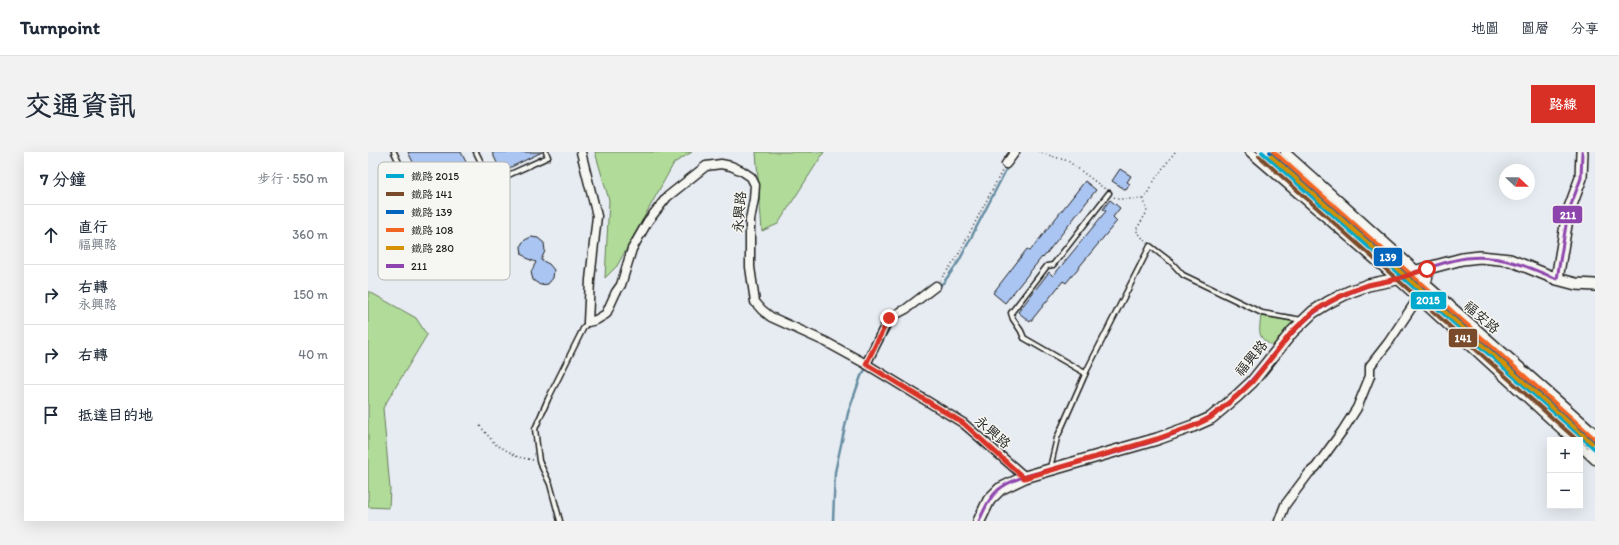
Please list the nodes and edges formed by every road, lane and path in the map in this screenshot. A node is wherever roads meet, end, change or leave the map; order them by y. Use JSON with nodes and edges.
{"nodes":[{"id":1,"x":394,"y":152,"type":"edge"},
{"id":2,"x":476,"y":152,"type":"edge"},
{"id":3,"x":546,"y":152,"type":"edge"},
{"id":4,"x":581,"y":152,"type":"edge"},
{"id":5,"x":1015,"y":152,"type":"edge"},
{"id":6,"x":1038,"y":152,"type":"edge"},
{"id":7,"x":1176,"y":152,"type":"edge"},
{"id":8,"x":1250,"y":152,"type":"edge"},
{"id":9,"x":1285,"y":152,"type":"edge"},
{"id":10,"x":1582,"y":152,"type":"edge"},
{"id":11,"x":399,"y":162,"type":"edge"},
{"id":12,"x":481,"y":162,"type":"edge"},
{"id":13,"x":1006,"y":164,"type":"joint"},
{"id":14,"x":510,"y":174,"type":"edge"},
{"id":15,"x":1109,"y":193,"type":"junction"},
{"id":16,"x":1144,"y":199,"type":"junction"},
{"id":17,"x":1150,"y":246,"type":"junction"},
{"id":18,"x":1422,"y":270,"type":"junction"},
{"id":19,"x":1397,"y":279,"type":"junction"},
{"id":20,"x":1557,"y":279,"type":"junction"},
{"id":21,"x":1426,"y":284,"type":"junction"},
{"id":22,"x":1595,"y":285,"type":"edge"},
{"id":23,"x":936,"y":286,"type":"joint"},
{"id":24,"x":1418,"y":298,"type":"junction"},
{"id":25,"x":1304,"y":321,"type":"junction"},
{"id":26,"x":588,"y":322,"type":"junction"},
{"id":27,"x":866,"y":364,"type":"junction"},
{"id":28,"x":1085,"y":373,"type":"junction"},
{"id":29,"x":480,"y":426,"type":"dead end"},
{"id":30,"x":1595,"y":433,"type":"edge"},
{"id":31,"x":1570,"y":437,"type":"edge"},
{"id":32,"x":1595,"y":446,"type":"edge"},
{"id":33,"x":1583,"y":449,"type":"edge"},
{"id":34,"x":1592,"y":457,"type":"edge"},
{"id":35,"x":539,"y":461,"type":"junction"},
{"id":36,"x":1049,"y":470,"type":"junction"},
{"id":37,"x":1024,"y":478,"type":"junction"},
{"id":38,"x":560,"y":521,"type":"edge"},
{"id":39,"x":979,"y":521,"type":"edge"},
{"id":40,"x":1279,"y":521,"type":"edge"}],
"edges":[{"from":1,"to":11,"type":"lane"},
{"from":2,"to":12,"type":"lane"},
{"from":3,"to":14,"type":"lane"},
{"from":4,"to":26,"type":"street"},
{"from":5,"to":13,"type":"street"},
{"from":6,"to":15,"type":"path"},
{"from":7,"to":16,"type":"path"},
{"from":8,"to":19,"type":"street","name":"福安路"},
{"from":9,"to":18,"type":"street"},
{"from":10,"to":20,"type":"street"},
{"from":13,"to":23,"type":"path"},
{"from":15,"to":16,"type":"path"},
{"from":15,"to":28,"type":"lane"},
{"from":16,"to":17,"type":"path"},
{"from":17,"to":25,"type":"lane"},
{"from":17,"to":28,"type":"lane"},
{"from":18,"to":19,"type":"street","name":"福興路"},
{"from":18,"to":20,"type":"street","name":"福興路"},
{"from":18,"to":21,"type":"street"},
{"from":19,"to":24,"type":"street","name":"福安路"},
{"from":19,"to":25,"type":"street","name":"福興路"},
{"from":20,"to":22,"type":"street","name":"福興路"},
{"from":21,"to":24,"type":"street"},
{"from":21,"to":30,"type":"street","name":"福安路"},
{"from":23,"to":27,"type":"street"},
{"from":24,"to":31,"type":"street","name":"福安路"},
{"from":24,"to":40,"type":"street"},
{"from":25,"to":36,"type":"street","name":"福興路"},
{"from":26,"to":27,"type":"street","name":"永興路"},
{"from":26,"to":35,"type":"lane"},
{"from":27,"to":37,"type":"street","name":"永興路"},
{"from":28,"to":36,"type":"lane"},
{"from":29,"to":35,"type":"path"},
{"from":32,"to":34,"type":"street"},
{"from":33,"to":34,"type":"street"},
{"from":35,"to":38,"type":"lane"},
{"from":36,"to":37,"type":"street","name":"福興路"},
{"from":37,"to":39,"type":"street","name":"福興路"}]}
